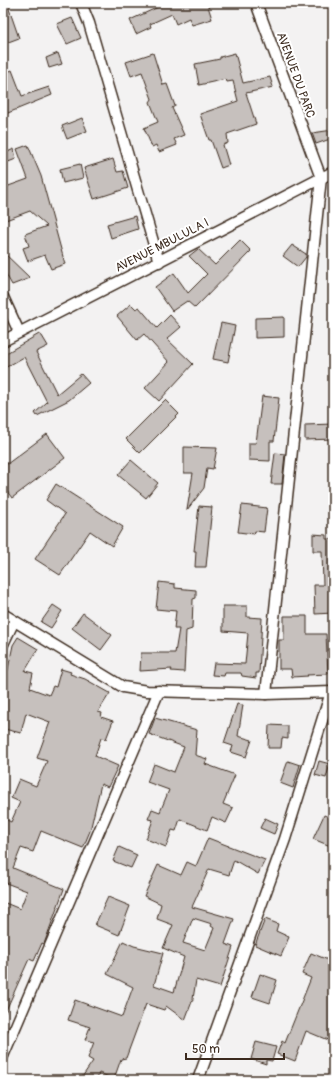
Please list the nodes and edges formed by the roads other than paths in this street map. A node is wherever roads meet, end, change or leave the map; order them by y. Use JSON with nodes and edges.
{"nodes":[{"id":1,"x":81,"y":3,"type":"edge"},
{"id":2,"x":256,"y":3,"type":"edge"},
{"id":3,"x":333,"y":172,"type":"edge"},
{"id":4,"x":321,"y":178,"type":"junction"},
{"id":5,"x":159,"y":262,"type":"junction"},
{"id":6,"x":3,"y":297,"type":"edge"},
{"id":7,"x":19,"y":332,"type":"junction"},
{"id":8,"x":3,"y":341,"type":"edge"},
{"id":9,"x":3,"y":614,"type":"edge"},
{"id":10,"x":14,"y":621,"type":"junction"},
{"id":11,"x":3,"y":644,"type":"edge"},
{"id":12,"x":159,"y":691,"type":"junction"},
{"id":13,"x":332,"y":692,"type":"edge"},
{"id":14,"x":266,"y":694,"type":"junction"},
{"id":15,"x":3,"y":1056,"type":"edge"},
{"id":16,"x":198,"y":1080,"type":"edge"}],
"edges":[{"from":1,"to":5,"type":"street"},
{"from":2,"to":4,"type":"street","name":"AVENUE DU PARC"},
{"from":3,"to":4,"type":"street","name":"AVENUE MBULULA I"},
{"from":4,"to":5,"type":"street","name":"AVENUE MBULULA I"},
{"from":4,"to":14,"type":"street"},
{"from":5,"to":7,"type":"street","name":"AVENUE MBULULA I"},
{"from":6,"to":7,"type":"street"},
{"from":7,"to":8,"type":"street","name":"AVENUE MBULULA I"},
{"from":9,"to":10,"type":"street"},
{"from":10,"to":11,"type":"street"},
{"from":10,"to":12,"type":"street"},
{"from":12,"to":14,"type":"street"},
{"from":12,"to":15,"type":"street"},
{"from":13,"to":14,"type":"street"},
{"from":13,"to":16,"type":"street"}]}
